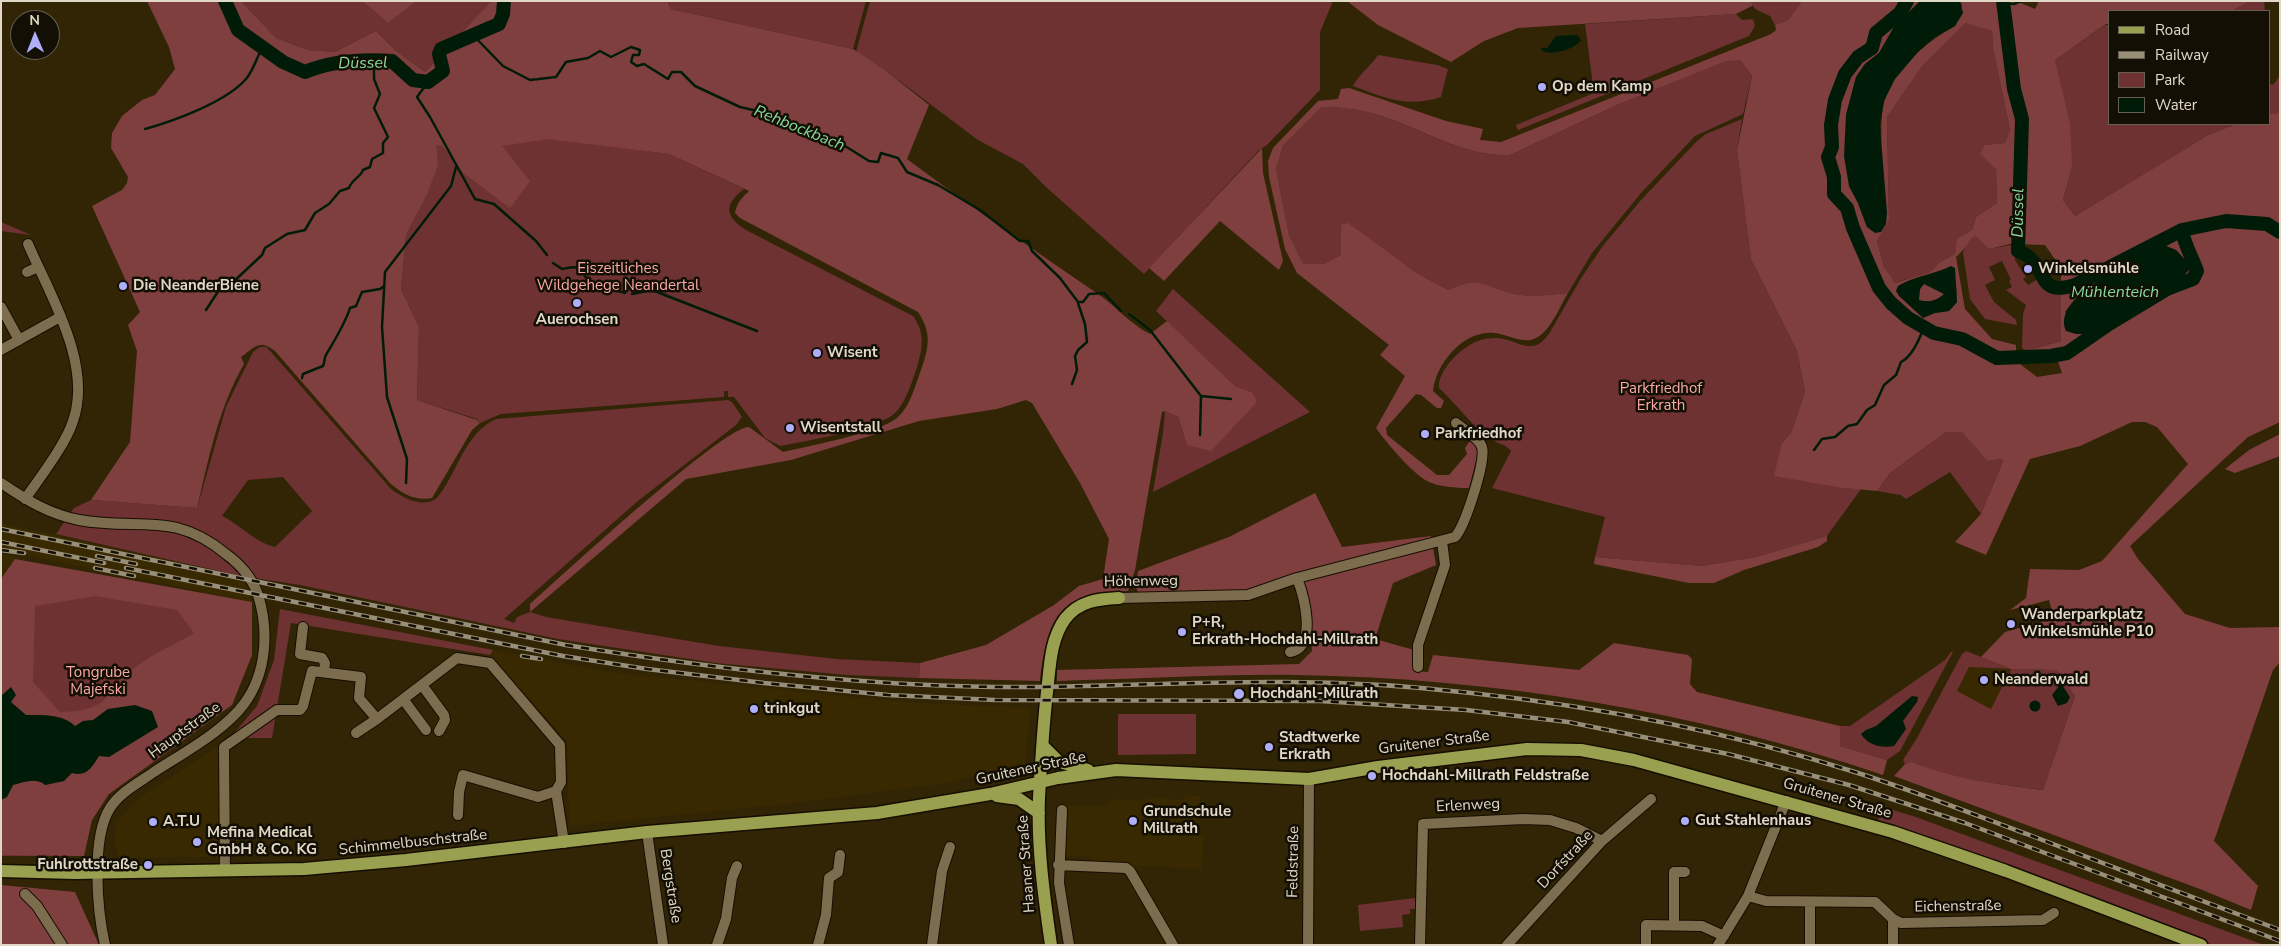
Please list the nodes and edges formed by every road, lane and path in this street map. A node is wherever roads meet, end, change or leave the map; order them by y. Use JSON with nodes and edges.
{"nodes":[{"id":1,"x":28,"y":244,"type":"dead end"},
{"id":2,"x":38,"y":267,"type":"junction"},
{"id":3,"x":28,"y":272,"type":"dead end"},
{"id":4,"x":1,"y":307,"type":"edge"},
{"id":5,"x":60,"y":317,"type":"junction"},
{"id":6,"x":19,"y":340,"type":"junction"},
{"id":7,"x":2,"y":347,"type":"edge"},
{"id":8,"x":1456,"y":423,"type":"dead end"},
{"id":9,"x":1,"y":483,"type":"edge"},
{"id":10,"x":25,"y":499,"type":"junction"},
{"id":11,"x":1442,"y":541,"type":"junction"},
{"id":12,"x":1297,"y":578,"type":"junction"},
{"id":13,"x":1119,"y":598,"type":"joint"},
{"id":14,"x":303,"y":628,"type":"dead end"},
{"id":15,"x":1290,"y":652,"type":"dead end"},
{"id":16,"x":1418,"y":667,"type":"dead end"},
{"id":17,"x":324,"y":672,"type":"junction"},
{"id":18,"x":422,"y":685,"type":"junction"},
{"id":19,"x":403,"y":699,"type":"junction"},
{"id":20,"x":377,"y":718,"type":"junction"},
{"id":21,"x":426,"y":730,"type":"dead end"},
{"id":22,"x":439,"y":731,"type":"dead end"},
{"id":23,"x":356,"y":732,"type":"dead end"},
{"id":24,"x":1043,"y":746,"type":"junction"},
{"id":25,"x":1092,"y":772,"type":"junction"},
{"id":26,"x":1309,"y":779,"type":"junction"},
{"id":27,"x":1041,"y":782,"type":"junction"},
{"id":28,"x":556,"y":791,"type":"junction"},
{"id":29,"x":990,"y":794,"type":"junction"},
{"id":30,"x":1651,"y":799,"type":"dead end"},
{"id":31,"x":1786,"y":801,"type":"junction"},
{"id":32,"x":1062,"y":810,"type":"dead end"},
{"id":33,"x":1039,"y":813,"type":"junction"},
{"id":34,"x":458,"y":815,"type":"dead end"},
{"id":35,"x":647,"y":832,"type":"junction"},
{"id":36,"x":1602,"y":841,"type":"junction"},
{"id":37,"x":564,"y":842,"type":"junction"},
{"id":38,"x":950,"y":847,"type":"dead end"},
{"id":39,"x":840,"y":855,"type":"dead end"},
{"id":40,"x":1058,"y":865,"type":"junction"},
{"id":41,"x":737,"y":866,"type":"dead end"},
{"id":42,"x":1,"y":871,"type":"edge"},
{"id":43,"x":225,"y":871,"type":"junction"},
{"id":44,"x":1685,"y":872,"type":"dead end"},
{"id":45,"x":98,"y":873,"type":"junction"},
{"id":46,"x":25,"y":894,"type":"dead end"},
{"id":47,"x":1748,"y":896,"type":"junction"},
{"id":48,"x":1810,"y":902,"type":"junction"},
{"id":49,"x":2054,"y":913,"type":"dead end"},
{"id":50,"x":1893,"y":919,"type":"junction"},
{"id":51,"x":1674,"y":924,"type":"junction"},
{"id":52,"x":1721,"y":940,"type":"edge"},
{"id":53,"x":62,"y":945,"type":"edge"},
{"id":54,"x":105,"y":945,"type":"edge"},
{"id":55,"x":664,"y":945,"type":"edge"},
{"id":56,"x":717,"y":945,"type":"edge"},
{"id":57,"x":818,"y":945,"type":"edge"},
{"id":58,"x":932,"y":945,"type":"edge"},
{"id":59,"x":1051,"y":945,"type":"edge"},
{"id":60,"x":1069,"y":945,"type":"edge"},
{"id":61,"x":1173,"y":945,"type":"edge"},
{"id":62,"x":1308,"y":945,"type":"edge"},
{"id":63,"x":1420,"y":945,"type":"edge"},
{"id":64,"x":1507,"y":945,"type":"edge"},
{"id":65,"x":1646,"y":945,"type":"edge"},
{"id":66,"x":1810,"y":945,"type":"edge"},
{"id":67,"x":1893,"y":945,"type":"edge"},
{"id":68,"x":2201,"y":945,"type":"edge"}],
"edges":[{"from":1,"to":2,"type":"street"},
{"from":2,"to":3,"type":"street"},
{"from":2,"to":5,"type":"street"},
{"from":4,"to":6,"type":"street"},
{"from":5,"to":6,"type":"street"},
{"from":5,"to":10,"type":"street"},
{"from":6,"to":7,"type":"street"},
{"from":8,"to":11,"type":"street","name":"Höhenweg"},
{"from":9,"to":10,"type":"street","name":"Hauptstraße"},
{"from":10,"to":45,"type":"street","name":"Hauptstraße"},
{"from":11,"to":12,"type":"street","name":"Höhenweg"},
{"from":11,"to":16,"type":"street"},
{"from":12,"to":13,"type":"street","name":"Höhenweg"},
{"from":12,"to":15,"type":"street"},
{"from":13,"to":24,"type":"main road","name":"Höhenweg"},
{"from":14,"to":17,"type":"street"},
{"from":17,"to":20,"type":"street"},
{"from":17,"to":43,"type":"street"},
{"from":18,"to":19,"type":"street"},
{"from":18,"to":22,"type":"street"},
{"from":18,"to":28,"type":"street"},
{"from":19,"to":20,"type":"street"},
{"from":19,"to":21,"type":"street"},
{"from":20,"to":23,"type":"street"},
{"from":24,"to":25,"type":"main road"},
{"from":24,"to":27,"type":"main road","name":"Höhenweg"},
{"from":25,"to":26,"type":"main road","name":"Gruitener Straße"},
{"from":25,"to":27,"type":"main road","name":"Gruitener Straße"},
{"from":26,"to":31,"type":"main road","name":"Gruitener Straße"},
{"from":26,"to":62,"type":"street","name":"Feldstraße"},
{"from":27,"to":29,"type":"main road","name":"Gruitener Straße"},
{"from":27,"to":33,"type":"main road","name":"Haaner Straße"},
{"from":28,"to":34,"type":"street"},
{"from":28,"to":37,"type":"street"},
{"from":29,"to":33,"type":"main road"},
{"from":29,"to":35,"type":"main road","name":"Gruitener Straße"},
{"from":30,"to":36,"type":"street","name":"Dorfstraße"},
{"from":31,"to":47,"type":"street"},
{"from":31,"to":68,"type":"main road","name":"Gruitener Straße"},
{"from":32,"to":40,"type":"street"},
{"from":33,"to":59,"type":"main road","name":"Haaner Straße"},
{"from":35,"to":37,"type":"main road","name":"Schimmelbuschstraße"},
{"from":35,"to":55,"type":"street","name":"Bergstraße"},
{"from":36,"to":63,"type":"street","name":"Erlenweg"},
{"from":36,"to":64,"type":"street","name":"Dorfstraße"},
{"from":37,"to":43,"type":"main road","name":"Schimmelbuschstraße"},
{"from":38,"to":58,"type":"street"},
{"from":39,"to":57,"type":"street"},
{"from":40,"to":60,"type":"street"},
{"from":40,"to":61,"type":"street"},
{"from":41,"to":56,"type":"street"},
{"from":42,"to":45,"type":"main road","name":"Schimmelbuschstraße"},
{"from":43,"to":45,"type":"main road","name":"Schimmelbuschstraße"},
{"from":44,"to":51,"type":"street"},
{"from":45,"to":54,"type":"street"},
{"from":46,"to":53,"type":"street"},
{"from":47,"to":48,"type":"street","name":"Eichenstraße"},
{"from":47,"to":52,"type":"street"},
{"from":48,"to":50,"type":"street","name":"Eichenstraße"},
{"from":48,"to":66,"type":"street"},
{"from":49,"to":50,"type":"street","name":"Eichenstraße"},
{"from":50,"to":67,"type":"street"},
{"from":51,"to":52,"type":"street"},
{"from":51,"to":65,"type":"street"}]}
